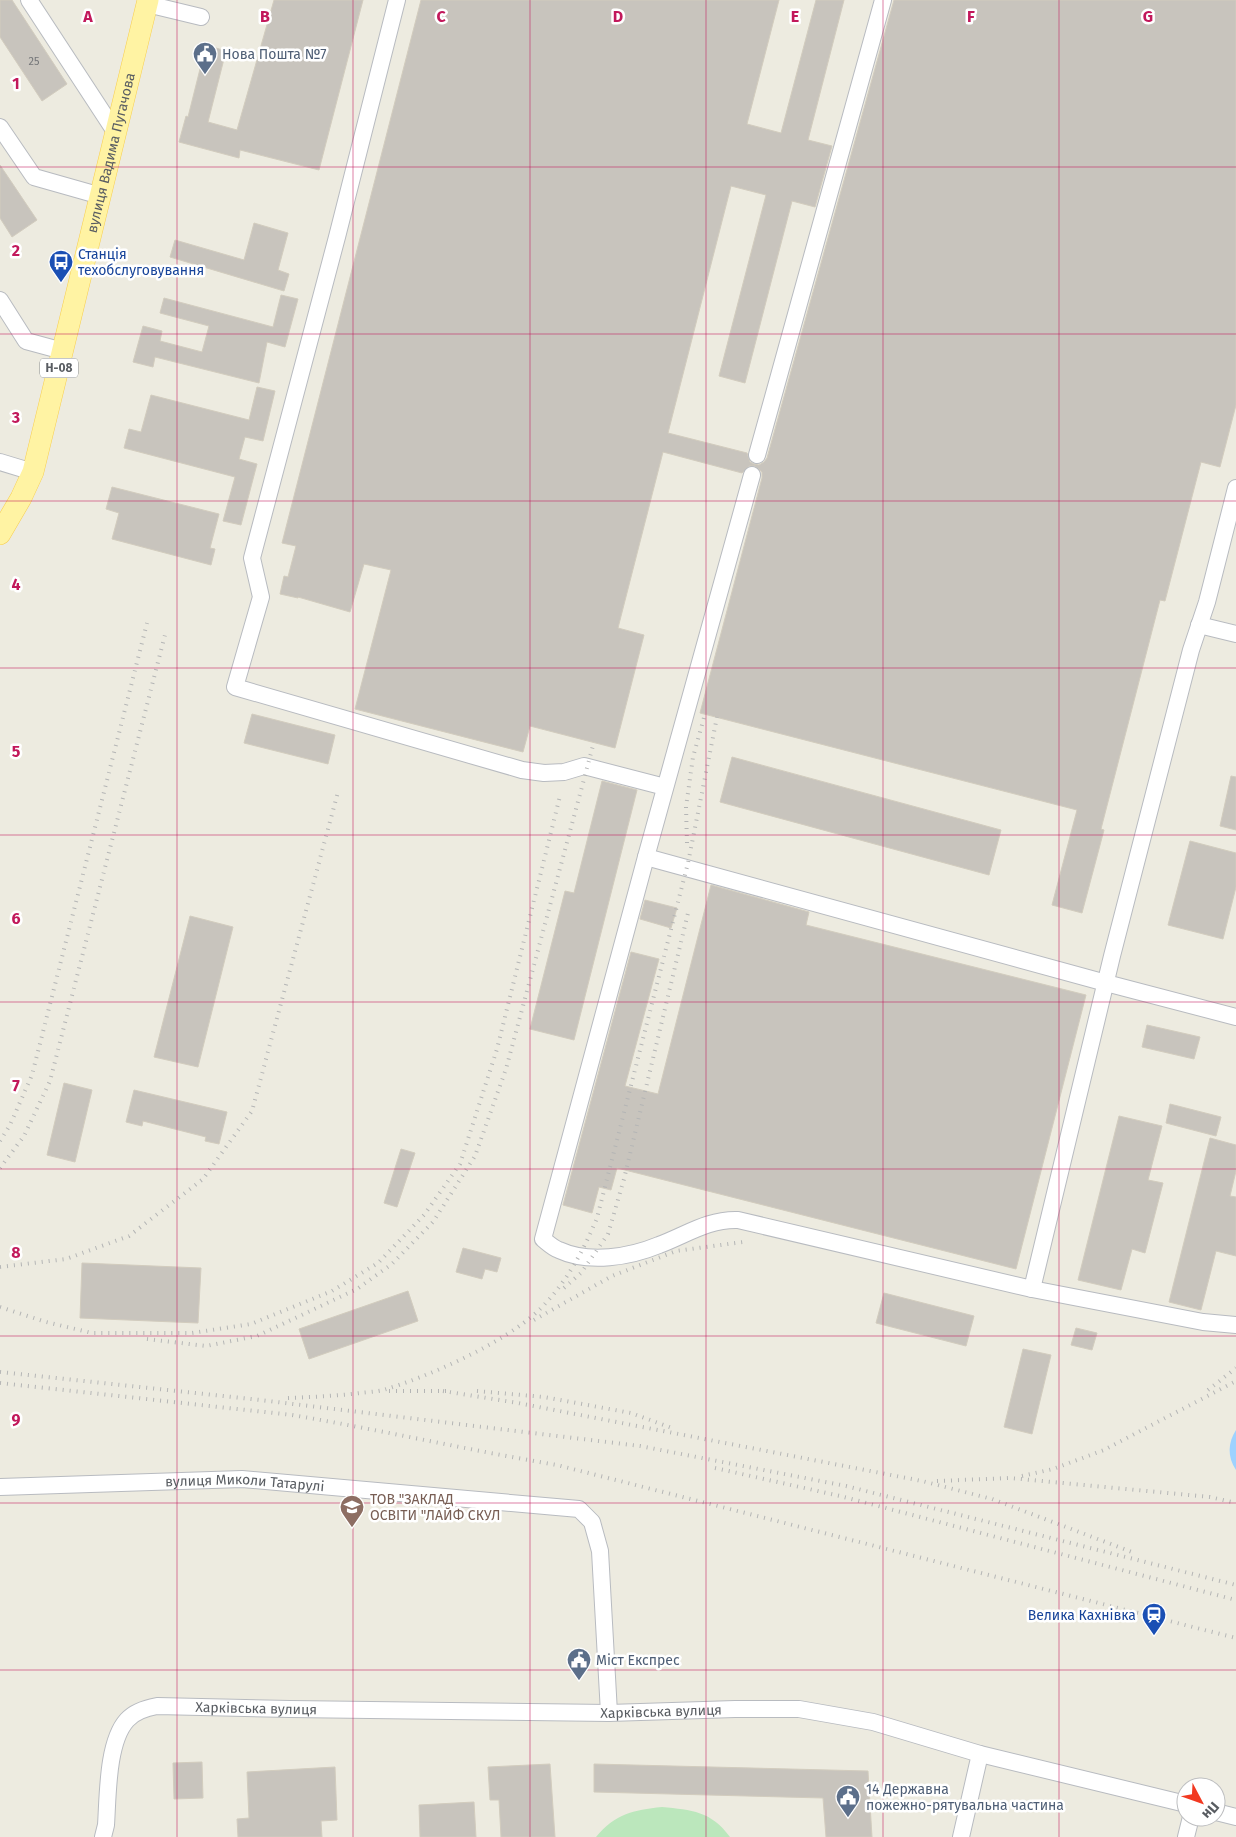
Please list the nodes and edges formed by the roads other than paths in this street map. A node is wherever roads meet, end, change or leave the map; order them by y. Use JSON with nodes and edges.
{"nodes":[{"id":1,"x":29,"y":0,"type":"edge"},
{"id":2,"x":397,"y":0,"type":"edge"},
{"id":3,"x":883,"y":0,"type":"edge"},
{"id":4,"x":148,"y":2,"type":"edge"},
{"id":5,"x":201,"y":17,"type":"dead end"},
{"id":6,"x":0,"y":127,"type":"edge"},
{"id":7,"x":116,"y":132,"type":"junction"},
{"id":8,"x":101,"y":196,"type":"junction"},
{"id":9,"x":0,"y":300,"type":"edge"},
{"id":10,"x":63,"y":350,"type":"junction"},
{"id":11,"x":757,"y":455,"type":"dead end"},
{"id":12,"x":0,"y":462,"type":"edge"},
{"id":13,"x":33,"y":472,"type":"junction"},
{"id":14,"x":752,"y":475,"type":"dead end"},
{"id":15,"x":1236,"y":488,"type":"edge"},
{"id":16,"x":0,"y":534,"type":"edge"},
{"id":17,"x":1200,"y":625,"type":"junction"},
{"id":18,"x":1236,"y":634,"type":"edge"},
{"id":19,"x":665,"y":787,"type":"junction"},
{"id":20,"x":646,"y":856,"type":"junction"},
{"id":21,"x":1106,"y":983,"type":"junction"},
{"id":22,"x":1236,"y":1017,"type":"edge"},
{"id":23,"x":1032,"y":1289,"type":"junction"},
{"id":24,"x":1236,"y":1325,"type":"edge"},
{"id":25,"x":0,"y":1487,"type":"edge"},
{"id":26,"x":609,"y":1713,"type":"junction"},
{"id":27,"x":980,"y":1754,"type":"junction"},
{"id":28,"x":1176,"y":1802,"type":"edge"},
{"id":29,"x":103,"y":1837,"type":"edge"},
{"id":30,"x":961,"y":1837,"type":"edge"}],
"edges":[{"from":1,"to":7,"type":"street"},
{"from":2,"to":19,"type":"street"},
{"from":3,"to":11,"type":"street"},
{"from":4,"to":5,"type":"street"},
{"from":4,"to":7,"type":"main road","name":"вулиця Вадима Пугачова","number":"Н-08"},
{"from":6,"to":8,"type":"street"},
{"from":7,"to":8,"type":"main road","name":"вулиця Вадима Пугачова","number":"Н-08"},
{"from":8,"to":10,"type":"main road","name":"вулиця Вадима Пугачова","number":"Н-08"},
{"from":9,"to":10,"type":"street"},
{"from":10,"to":13,"type":"main road","name":"вулиця Вадима Пугачова","number":"Н-08"},
{"from":12,"to":13,"type":"street"},
{"from":13,"to":16,"type":"main road","name":"вулиця Вадима Пугачова","number":"Н-08"},
{"from":14,"to":19,"type":"street"},
{"from":15,"to":17,"type":"street"},
{"from":17,"to":18,"type":"street"},
{"from":17,"to":21,"type":"street"},
{"from":19,"to":20,"type":"street"},
{"from":20,"to":21,"type":"street"},
{"from":20,"to":23,"type":"street"},
{"from":21,"to":22,"type":"street"},
{"from":21,"to":23,"type":"street"},
{"from":23,"to":24,"type":"street"},
{"from":25,"to":26,"type":"street","name":"вулиця Миколи Татарулі"},
{"from":26,"to":27,"type":"street","name":"Харківська вулиця"},
{"from":26,"to":29,"type":"street","name":"Харківська вулиця"},
{"from":27,"to":28,"type":"street","name":"Харківська вулиця"},
{"from":27,"to":30,"type":"street"}]}
